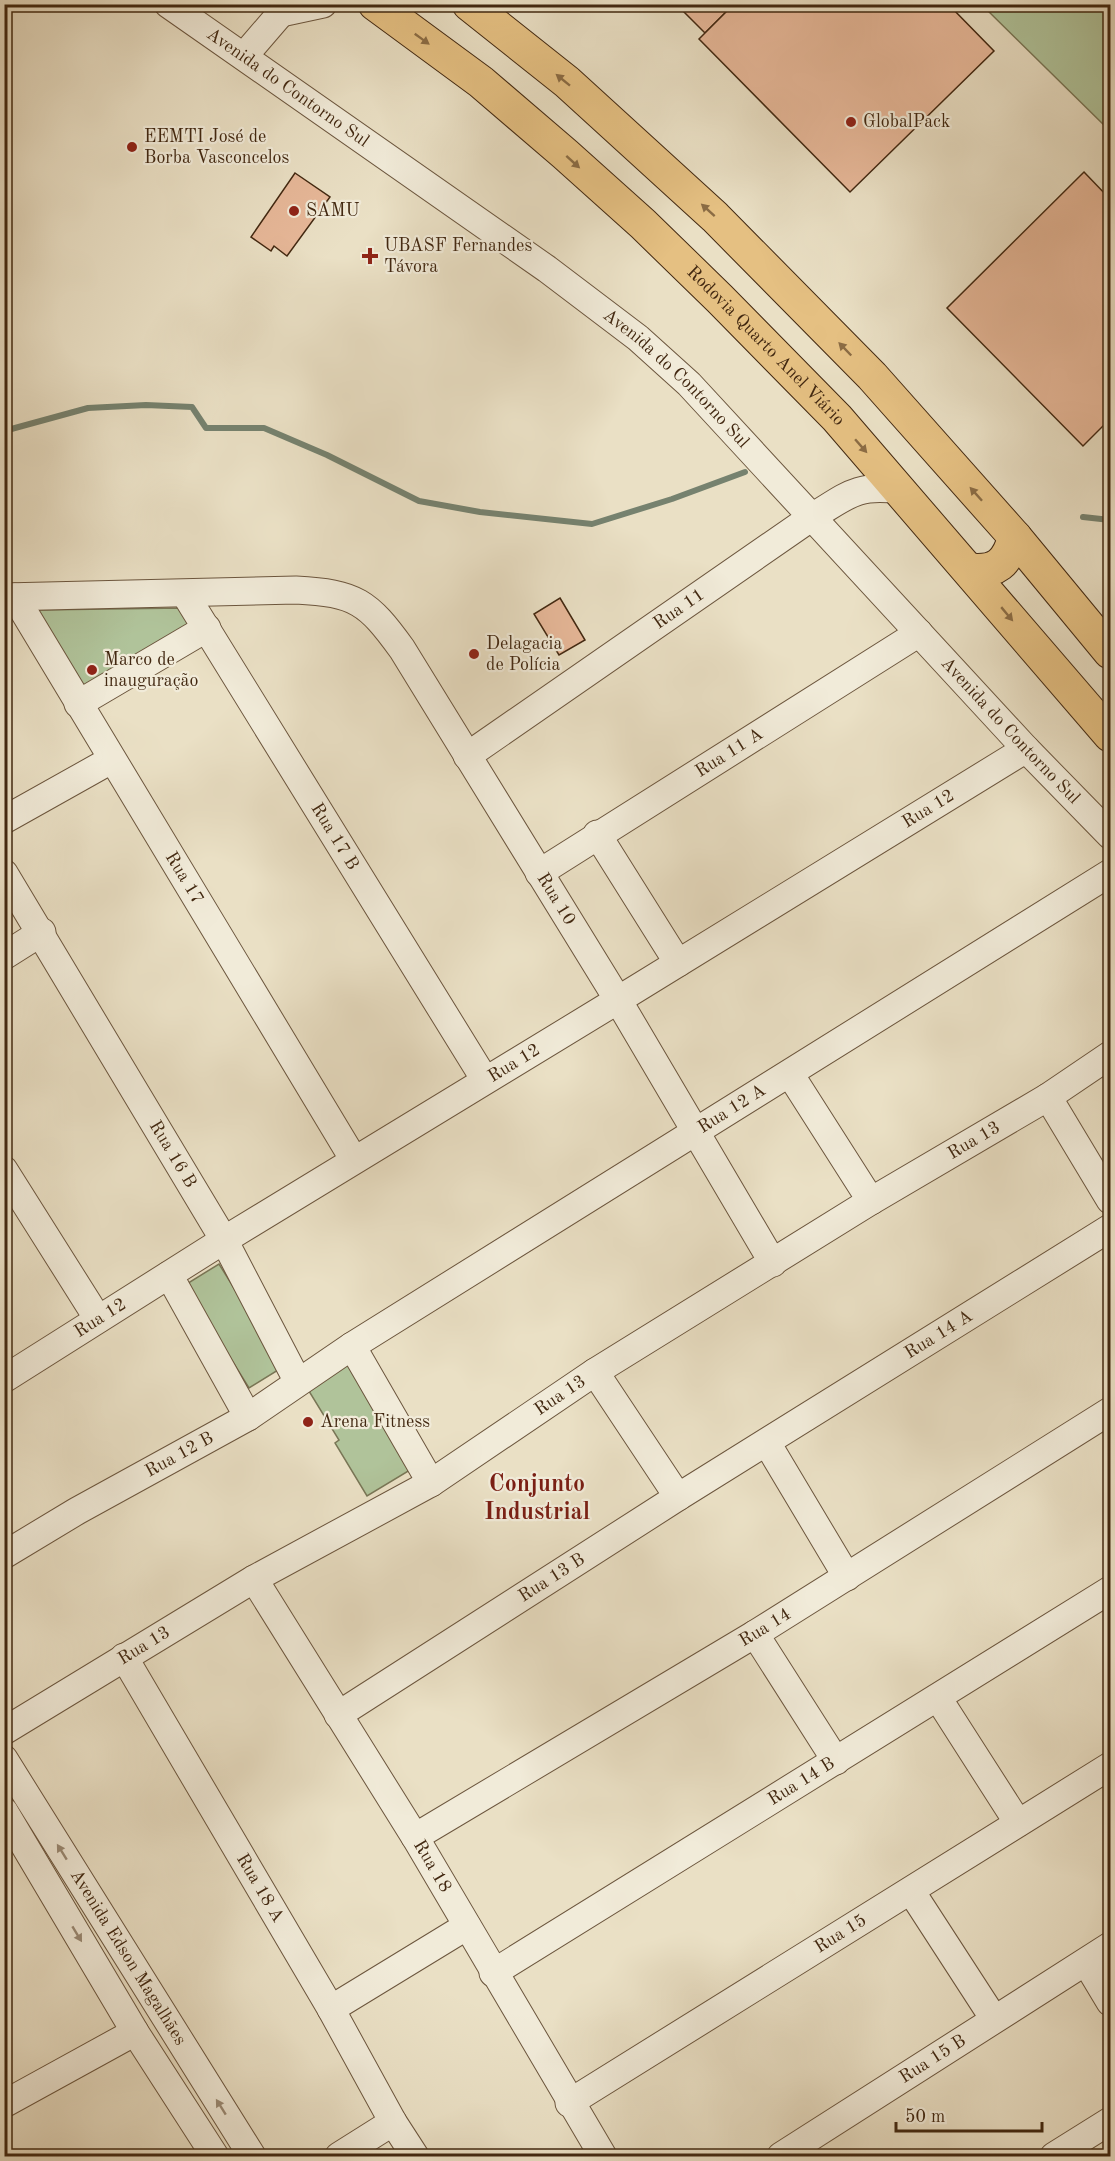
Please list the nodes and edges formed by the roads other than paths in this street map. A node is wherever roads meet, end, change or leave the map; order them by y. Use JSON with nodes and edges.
{"nodes":[{"id":1,"x":168,"y":4,"type":"edge"},
{"id":2,"x":323,"y":4,"type":"edge"},
{"id":3,"x":375,"y":4,"type":"edge"},
{"id":4,"x":469,"y":4,"type":"edge"},
{"id":5,"x":282,"y":9,"type":"edge"},
{"id":6,"x":244,"y":56,"type":"junction"},
{"id":7,"x":899,"y":490,"type":"junction"},
{"id":8,"x":812,"y":517,"type":"junction"},
{"id":9,"x":1015,"y":537,"type":"junction"},
{"id":10,"x":969,"y":570,"type":"junction"},
{"id":11,"x":185,"y":594,"type":"junction"},
{"id":12,"x":10,"y":597,"type":"edge"},
{"id":13,"x":207,"y":628,"type":"junction"},
{"id":14,"x":919,"y":633,"type":"junction"},
{"id":15,"x":1110,"y":652,"type":"edge"},
{"id":16,"x":78,"y":704,"type":"junction"},
{"id":17,"x":1110,"y":735,"type":"edge"},
{"id":18,"x":1026,"y":748,"type":"junction"},
{"id":19,"x":467,"y":756,"type":"junction"},
{"id":20,"x":111,"y":760,"type":"junction"},
{"id":21,"x":4,"y":820,"type":"edge"},
{"id":22,"x":597,"y":834,"type":"junction"},
{"id":23,"x":1110,"y":835,"type":"edge"},
{"id":24,"x":4,"y":873,"type":"edge"},
{"id":25,"x":539,"y":873,"type":"junction"},
{"id":26,"x":1110,"y":873,"type":"edge"},
{"id":27,"x":42,"y":932,"type":"junction"},
{"id":28,"x":4,"y":956,"type":"edge"},
{"id":29,"x":678,"y":963,"type":"junction"},
{"id":30,"x":618,"y":1000,"type":"junction"},
{"id":31,"x":1110,"y":1055,"type":"edge"},
{"id":32,"x":790,"y":1074,"type":"junction"},
{"id":33,"x":485,"y":1080,"type":"junction"},
{"id":34,"x":1048,"y":1097,"type":"junction"},
{"id":35,"x":697,"y":1132,"type":"junction"},
{"id":36,"x":354,"y":1160,"type":"junction"},
{"id":37,"x":4,"y":1170,"type":"edge"},
{"id":38,"x":1110,"y":1200,"type":"edge"},
{"id":39,"x":871,"y":1201,"type":"junction"},
{"id":40,"x":1110,"y":1228,"type":"edge"},
{"id":41,"x":224,"y":1240,"type":"junction"},
{"id":42,"x":773,"y":1263,"type":"junction"},
{"id":43,"x":169,"y":1275,"type":"junction"},
{"id":44,"x":98,"y":1319,"type":"junction"},
{"id":45,"x":351,"y":1346,"type":"junction"},
{"id":46,"x":595,"y":1372,"type":"junction"},
{"id":47,"x":4,"y":1379,"type":"edge"},
{"id":48,"x":298,"y":1382,"type":"junction"},
{"id":49,"x":1110,"y":1411,"type":"edge"},
{"id":50,"x":248,"y":1417,"type":"junction"},
{"id":51,"x":767,"y":1443,"type":"junction"},
{"id":52,"x":431,"y":1483,"type":"junction"},
{"id":53,"x":678,"y":1497,"type":"junction"},
{"id":54,"x":4,"y":1555,"type":"edge"},
{"id":55,"x":847,"y":1577,"type":"junction"},
{"id":56,"x":254,"y":1579,"type":"junction"},
{"id":57,"x":1110,"y":1590,"type":"edge"},
{"id":58,"x":755,"y":1634,"type":"junction"},
{"id":59,"x":124,"y":1658,"type":"junction"},
{"id":60,"x":938,"y":1698,"type":"junction"},
{"id":61,"x":338,"y":1715,"type":"junction"},
{"id":62,"x":4,"y":1731,"type":"edge"},
{"id":63,"x":4,"y":1759,"type":"edge"},
{"id":64,"x":836,"y":1761,"type":"junction"},
{"id":65,"x":1110,"y":1766,"type":"edge"},
{"id":66,"x":4,"y":1811,"type":"edge"},
{"id":67,"x":1018,"y":1823,"type":"junction"},
{"id":68,"x":415,"y":1837,"type":"junction"},
{"id":69,"x":911,"y":1891,"type":"junction"},
{"id":70,"x":467,"y":1926,"type":"junction"},
{"id":71,"x":1110,"y":1946,"type":"edge"},
{"id":72,"x":1086,"y":1962,"type":"junction"},
{"id":73,"x":494,"y":1973,"type":"junction"},
{"id":74,"x":1110,"y":2002,"type":"edge"},
{"id":75,"x":331,"y":2009,"type":"junction"},
{"id":76,"x":994,"y":2019,"type":"junction"},
{"id":77,"x":135,"y":2032,"type":"junction"},
{"id":78,"x":569,"y":2103,"type":"junction"},
{"id":79,"x":4,"y":2104,"type":"edge"},
{"id":80,"x":1110,"y":2121,"type":"edge"},
{"id":81,"x":393,"y":2122,"type":"junction"},
{"id":82,"x":215,"y":2157,"type":"edge"},
{"id":83,"x":252,"y":2157,"type":"edge"},
{"id":84,"x":339,"y":2157,"type":"edge"},
{"id":85,"x":415,"y":2157,"type":"edge"},
{"id":86,"x":603,"y":2157,"type":"edge"},
{"id":87,"x":781,"y":2157,"type":"edge"},
{"id":88,"x":1054,"y":2157,"type":"edge"}],
"edges":[{"from":1,"to":6,"type":"street","name":"Avenida do Contorno Sul"},
{"from":2,"to":5,"type":"street"},
{"from":3,"to":7,"type":"highway","name":"Rodovia Quarto Anel Viário","one_way":true},
{"from":9,"to":4,"type":"highway","one_way":true},
{"from":5,"to":6,"type":"street"},
{"from":6,"to":8,"type":"street","name":"Avenida do Contorno Sul"},
{"from":7,"to":8,"type":"street","name":"Rua 11"},
{"from":7,"to":10,"type":"highway","name":"Rodovia Quarto Anel Viário"},
{"from":8,"to":14,"type":"street","name":"Avenida do Contorno Sul"},
{"from":8,"to":19,"type":"street","name":"Rua 11"},
{"from":9,"to":10,"type":"highway"},
{"from":9,"to":15,"type":"highway"},
{"from":10,"to":17,"type":"highway","name":"Rodovia Quarto Anel Viário","one_way":true},
{"from":11,"to":12,"type":"street","name":"Rua 10"},
{"from":11,"to":13,"type":"street","name":"Rua 17 B"},
{"from":11,"to":19,"type":"street","name":"Rua 10"},
{"from":12,"to":16,"type":"street","name":"Rua 17"},
{"from":13,"to":16,"type":"street"},
{"from":13,"to":33,"type":"street","name":"Rua 17 B"},
{"from":14,"to":18,"type":"street","name":"Avenida do Contorno Sul"},
{"from":14,"to":22,"type":"street","name":"Rua 11 A"},
{"from":16,"to":20,"type":"street","name":"Rua 17"},
{"from":18,"to":23,"type":"street","name":"Avenida do Contorno Sul"},
{"from":18,"to":29,"type":"street","name":"Rua 12"},
{"from":19,"to":25,"type":"street","name":"Rua 10"},
{"from":20,"to":21,"type":"street"},
{"from":20,"to":36,"type":"street","name":"Rua 17"},
{"from":22,"to":25,"type":"street","name":"Rua 11 A"},
{"from":22,"to":29,"type":"street"},
{"from":24,"to":27,"type":"street","name":"Rua 16 B"},
{"from":25,"to":30,"type":"street","name":"Rua 10"},
{"from":26,"to":32,"type":"street","name":"Rua 12 A"},
{"from":27,"to":28,"type":"street"},
{"from":27,"to":41,"type":"street","name":"Rua 16 B"},
{"from":29,"to":30,"type":"street","name":"Rua 12"},
{"from":30,"to":33,"type":"street","name":"Rua 12"},
{"from":30,"to":35,"type":"street","name":"Rua 10"},
{"from":31,"to":34,"type":"street","name":"Rua 13"},
{"from":32,"to":35,"type":"street","name":"Rua 12 A"},
{"from":32,"to":39,"type":"street"},
{"from":33,"to":36,"type":"street","name":"Rua 12"},
{"from":34,"to":38,"type":"street"},
{"from":34,"to":39,"type":"street","name":"Rua 13"},
{"from":35,"to":42,"type":"street","name":"Rua 10"},
{"from":35,"to":45,"type":"street","name":"Rua 12 A"},
{"from":36,"to":41,"type":"street","name":"Rua 12"},
{"from":37,"to":44,"type":"street"},
{"from":39,"to":42,"type":"street","name":"Rua 13"},
{"from":40,"to":51,"type":"street","name":"Rua 14 A"},
{"from":41,"to":43,"type":"street","name":"Rua 12"},
{"from":41,"to":48,"type":"street","name":"Rua 16 B"},
{"from":42,"to":46,"type":"street","name":"Rua 13"},
{"from":43,"to":44,"type":"street","name":"Rua 12"},
{"from":43,"to":50,"type":"street"},
{"from":44,"to":47,"type":"street","name":"Rua 12"},
{"from":45,"to":48,"type":"street","name":"Rua 12 B"},
{"from":45,"to":52,"type":"street"},
{"from":46,"to":52,"type":"street","name":"Rua 13"},
{"from":46,"to":53,"type":"street"},
{"from":48,"to":50,"type":"street","name":"Rua 12 B"},
{"from":49,"to":55,"type":"street","name":"Rua 14"},
{"from":50,"to":54,"type":"street","name":"Rua 12 B"},
{"from":51,"to":53,"type":"street","name":"Rua 13 B"},
{"from":51,"to":55,"type":"street"},
{"from":52,"to":56,"type":"street","name":"Rua 13"},
{"from":53,"to":61,"type":"street","name":"Rua 13 B"},
{"from":55,"to":58,"type":"street","name":"Rua 14"},
{"from":56,"to":59,"type":"street","name":"Rua 13"},
{"from":56,"to":61,"type":"street","name":"Rua 18"},
{"from":57,"to":60,"type":"street","name":"Rua 14 B"},
{"from":58,"to":64,"type":"street"},
{"from":58,"to":68,"type":"street","name":"Rua 14"},
{"from":59,"to":62,"type":"street","name":"Rua 13"},
{"from":59,"to":75,"type":"street","name":"Rua 18 A"},
{"from":60,"to":64,"type":"street","name":"Rua 14 B"},
{"from":60,"to":67,"type":"street"},
{"from":61,"to":68,"type":"street","name":"Rua 18"},
{"from":83,"to":63,"type":"street","name":"Avenida Edson Magalhães","one_way":true},
{"from":64,"to":73,"type":"street","name":"Rua 14 B"},
{"from":65,"to":67,"type":"street","name":"Rua 15"},
{"from":66,"to":77,"type":"street","name":"Avenida Edson Magalhães","one_way":true},
{"from":67,"to":69,"type":"street","name":"Rua 15"},
{"from":68,"to":70,"type":"street","name":"Rua 18"},
{"from":69,"to":76,"type":"street"},
{"from":69,"to":78,"type":"street","name":"Rua 15"},
{"from":70,"to":73,"type":"street","name":"Rua 18"},
{"from":70,"to":75,"type":"street"},
{"from":71,"to":72,"type":"street","name":"Rua 15 B"},
{"from":72,"to":74,"type":"street"},
{"from":72,"to":76,"type":"street","name":"Rua 15 B"},
{"from":73,"to":78,"type":"street","name":"Rua 18"},
{"from":75,"to":81,"type":"street","name":"Rua 18 A"},
{"from":76,"to":87,"type":"street","name":"Rua 15 B"},
{"from":77,"to":79,"type":"street"},
{"from":77,"to":82,"type":"street","name":"Avenida Edson Magalhães"},
{"from":78,"to":86,"type":"street","name":"Rua 18"},
{"from":80,"to":88,"type":"street"},
{"from":81,"to":84,"type":"street"},
{"from":81,"to":85,"type":"street","name":"Rua 18 A"}]}
